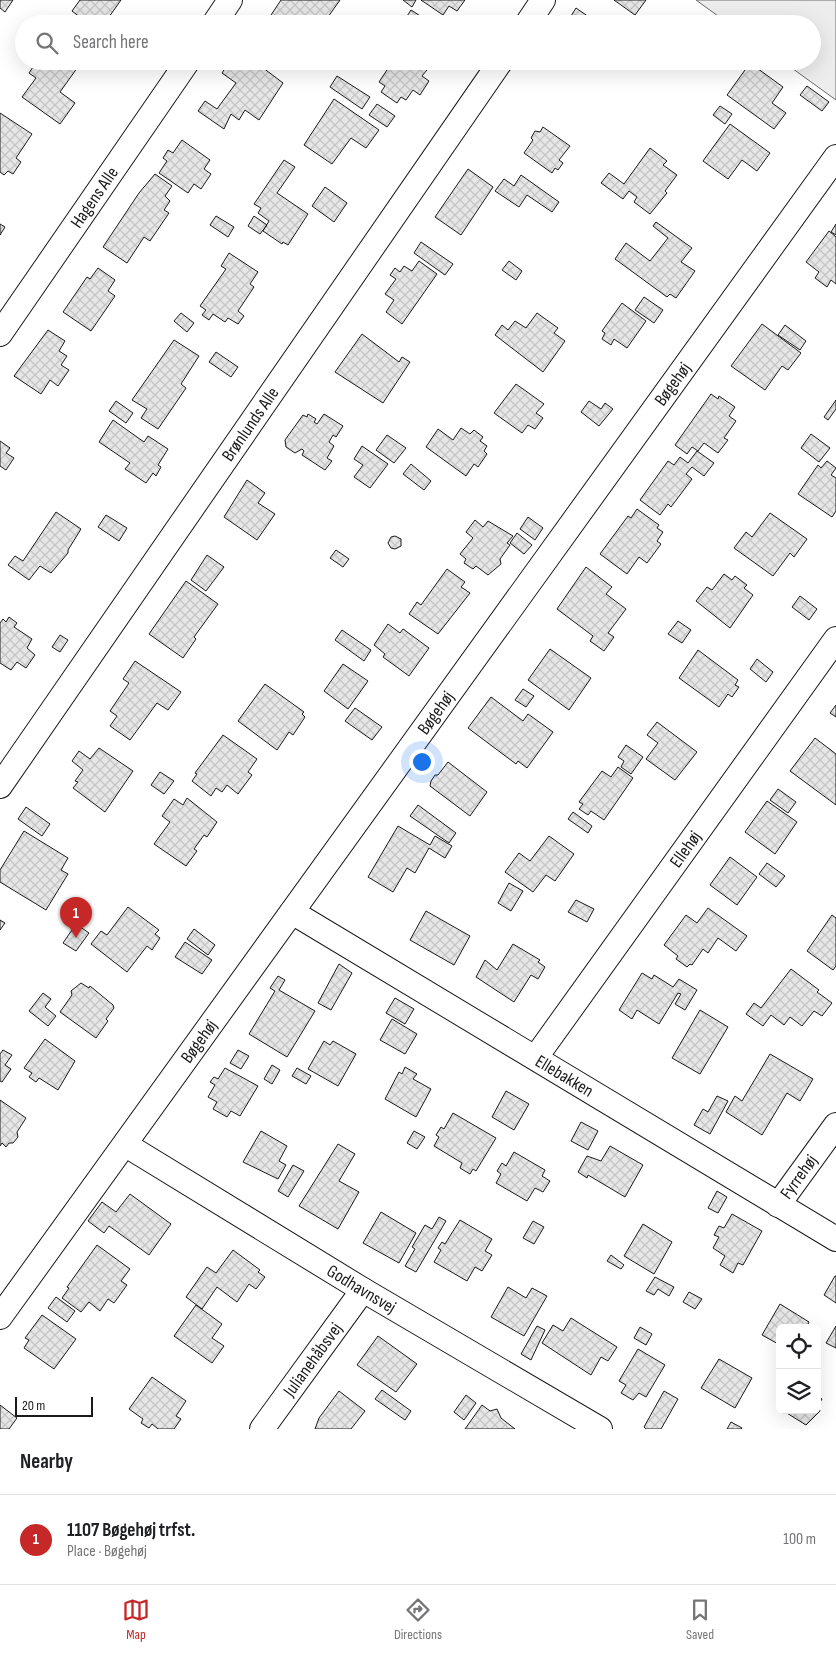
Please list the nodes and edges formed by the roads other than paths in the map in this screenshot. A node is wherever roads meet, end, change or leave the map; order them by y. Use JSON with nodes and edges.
{"nodes":[{"id":1,"x":230,"y":0,"type":"edge"},
{"id":2,"x":543,"y":0,"type":"edge"},
{"id":3,"x":220,"y":15,"type":"edge"},
{"id":4,"x":533,"y":15,"type":"edge"},
{"id":5,"x":182,"y":70,"type":"edge"},
{"id":6,"x":495,"y":70,"type":"edge"},
{"id":7,"x":836,"y":157,"type":"edge"},
{"id":8,"x":0,"y":334,"type":"edge"},
{"id":9,"x":836,"y":639,"type":"edge"},
{"id":10,"x":0,"y":786,"type":"edge"},
{"id":11,"x":292,"y":912,"type":"junction"},
{"id":12,"x":536,"y":1057,"type":"junction"},
{"id":13,"x":836,"y":1125,"type":"edge"},
{"id":14,"x":126,"y":1145,"type":"junction"},
{"id":15,"x":778,"y":1205,"type":"junction"},
{"id":16,"x":836,"y":1239,"type":"edge"},
{"id":17,"x":363,"y":1290,"type":"junction"},
{"id":18,"x":0,"y":1317,"type":"edge"},
{"id":19,"x":262,"y":1429,"type":"edge"},
{"id":20,"x":600,"y":1429,"type":"edge"}],
"edges":[{"from":1,"to":3,"type":"street"},
{"from":2,"to":4,"type":"street"},
{"from":5,"to":8,"type":"street","name":"Hagens Alle"},
{"from":6,"to":10,"type":"street","name":"Brønlunds Alle"},
{"from":7,"to":11,"type":"street","name":"Bøgehøj"},
{"from":9,"to":12,"type":"street","name":"Ellehøj"},
{"from":11,"to":12,"type":"street","name":"Ellebakken"},
{"from":11,"to":14,"type":"street","name":"Bøgehøj"},
{"from":12,"to":15,"type":"street","name":"Ellebakken"},
{"from":13,"to":15,"type":"street","name":"Fyrrehøj"},
{"from":14,"to":17,"type":"street","name":"Godhavnsvej"},
{"from":14,"to":18,"type":"street","name":"Bøgehøj"},
{"from":15,"to":16,"type":"street","name":"Ellebakken"},
{"from":17,"to":19,"type":"street","name":"Julianehåbsvej"},
{"from":17,"to":20,"type":"street","name":"Godhavnsvej"}]}
